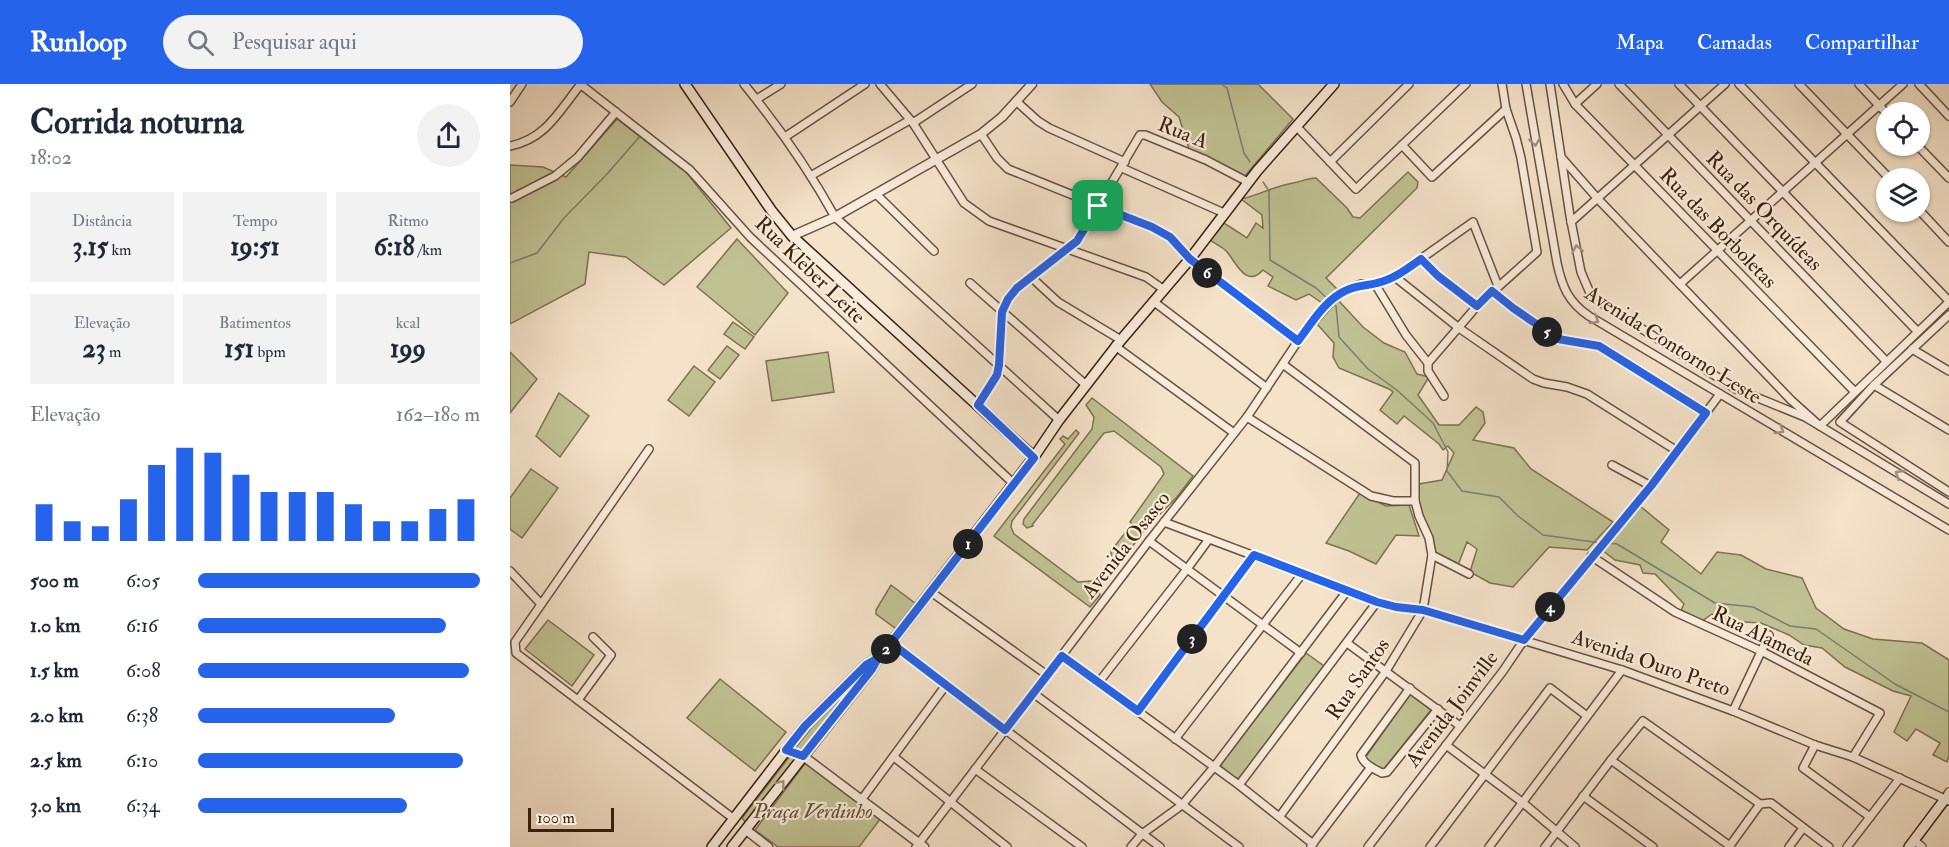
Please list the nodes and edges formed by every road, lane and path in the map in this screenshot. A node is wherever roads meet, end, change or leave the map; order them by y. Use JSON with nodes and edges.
{"nodes":[{"id":1,"x":522,"y":84,"type":"edge"},
{"id":2,"x":580,"y":84,"type":"edge"},
{"id":3,"x":685,"y":84,"type":"edge"},
{"id":4,"x":744,"y":84,"type":"edge"},
{"id":5,"x":781,"y":84,"type":"edge"},
{"id":6,"x":865,"y":84,"type":"edge"},
{"id":7,"x":880,"y":84,"type":"edge"},
{"id":8,"x":972,"y":84,"type":"edge"},
{"id":9,"x":1032,"y":84,"type":"edge"},
{"id":10,"x":1334,"y":84,"type":"edge"},
{"id":11,"x":1409,"y":84,"type":"edge"},
{"id":12,"x":1466,"y":84,"type":"edge"},
{"id":13,"x":1502,"y":84,"type":"edge"},
{"id":14,"x":1526,"y":84,"type":"edge"},
{"id":15,"x":1550,"y":84,"type":"edge"},
{"id":16,"x":1563,"y":84,"type":"edge"},
{"id":17,"x":1597,"y":84,"type":"edge"},
{"id":18,"x":1619,"y":84,"type":"edge"},
{"id":19,"x":1679,"y":84,"type":"edge"},
{"id":20,"x":1725,"y":84,"type":"edge"},
{"id":21,"x":1739,"y":84,"type":"edge"},
{"id":22,"x":1799,"y":84,"type":"edge"},
{"id":23,"x":1859,"y":84,"type":"edge"},
{"id":24,"x":1903,"y":84,"type":"edge"},
{"id":25,"x":1919,"y":84,"type":"edge"},
{"id":26,"x":757,"y":99,"type":"junction"},
{"id":27,"x":1016,"y":101,"type":"junction"},
{"id":28,"x":510,"y":102,"type":"edge"},
{"id":29,"x":1876,"y":102,"type":"edge"},
{"id":30,"x":1882,"y":102,"type":"edge"},
{"id":31,"x":1575,"y":104,"type":"junction"},
{"id":32,"x":1700,"y":106,"type":"junction"},
{"id":33,"x":1876,"y":108,"type":"edge"},
{"id":34,"x":1506,"y":109,"type":"junction"},
{"id":35,"x":616,"y":112,"type":"junction"},
{"id":36,"x":1949,"y":116,"type":"edge"},
{"id":37,"x":911,"y":121,"type":"junction"},
{"id":38,"x":1297,"y":127,"type":"junction"},
{"id":39,"x":981,"y":134,"type":"junction"},
{"id":40,"x":1668,"y":135,"type":"junction"},
{"id":41,"x":1848,"y":135,"type":"junction"},
{"id":42,"x":785,"y":137,"type":"junction"},
{"id":43,"x":1402,"y":145,"type":"junction"},
{"id":44,"x":510,"y":146,"type":"edge"},
{"id":45,"x":1560,"y":156,"type":"junction"},
{"id":46,"x":1928,"y":156,"type":"edge"},
{"id":47,"x":937,"y":158,"type":"junction"},
{"id":48,"x":1330,"y":162,"type":"junction"},
{"id":49,"x":1815,"y":162,"type":"junction"},
{"id":50,"x":1123,"y":165,"type":"junction"},
{"id":51,"x":1634,"y":166,"type":"junction"},
{"id":52,"x":1879,"y":168,"type":"edge"},
{"id":53,"x":812,"y":175,"type":"junction"},
{"id":54,"x":1949,"y":178,"type":"edge"},
{"id":55,"x":1248,"y":182,"type":"junction"},
{"id":56,"x":1783,"y":193,"type":"junction"},
{"id":57,"x":876,"y":194,"type":"junction"},
{"id":58,"x":512,"y":198,"type":"dead end"},
{"id":59,"x":1598,"y":199,"type":"junction"},
{"id":60,"x":1098,"y":206,"type":"junction"},
{"id":61,"x":1224,"y":213,"type":"junction"},
{"id":62,"x":836,"y":216,"type":"junction"},
{"id":63,"x":1571,"y":222,"type":"junction"},
{"id":64,"x":1751,"y":222,"type":"junction"},
{"id":65,"x":1930,"y":222,"type":"edge"},
{"id":66,"x":792,"y":236,"type":"junction"},
{"id":67,"x":1949,"y":242,"type":"edge"},
{"id":68,"x":1068,"y":249,"type":"junction"},
{"id":69,"x":934,"y":251,"type":"dead end"},
{"id":70,"x":1718,"y":251,"type":"junction"},
{"id":71,"x":1190,"y":259,"type":"junction"},
{"id":72,"x":1421,"y":259,"type":"junction"},
{"id":73,"x":1031,"y":277,"type":"junction"},
{"id":74,"x":1395,"y":277,"type":"junction"},
{"id":75,"x":970,"y":283,"type":"dead end"},
{"id":76,"x":1375,"y":284,"type":"junction"},
{"id":77,"x":1680,"y":284,"type":"junction"},
{"id":78,"x":1163,"y":289,"type":"junction"},
{"id":79,"x":1495,"y":289,"type":"junction"},
{"id":80,"x":1153,"y":301,"type":"junction"},
{"id":81,"x":1949,"y":301,"type":"edge"},
{"id":82,"x":1477,"y":306,"type":"junction"},
{"id":83,"x":1002,"y":312,"type":"junction"},
{"id":84,"x":1949,"y":315,"type":"edge"},
{"id":85,"x":1459,"y":328,"type":"junction"},
{"id":86,"x":1917,"y":331,"type":"junction"},
{"id":87,"x":1298,"y":341,"type":"junction"},
{"id":88,"x":1118,"y":343,"type":"junction"},
{"id":89,"x":1912,"y":349,"type":"junction"},
{"id":90,"x":1886,"y":361,"type":"junction"},
{"id":91,"x":1428,"y":363,"type":"junction"},
{"id":92,"x":999,"y":365,"type":"junction"},
{"id":93,"x":1284,"y":365,"type":"junction"},
{"id":94,"x":1949,"y":371,"type":"edge"},
{"id":95,"x":1086,"y":385,"type":"junction"},
{"id":96,"x":1874,"y":385,"type":"junction"},
{"id":97,"x":1267,"y":388,"type":"junction"},
{"id":98,"x":1854,"y":391,"type":"junction"},
{"id":99,"x":1720,"y":394,"type":"junction"},
{"id":100,"x":1444,"y":396,"type":"dead end"},
{"id":101,"x":978,"y":405,"type":"junction"},
{"id":102,"x":1706,"y":413,"type":"junction"},
{"id":103,"x":1247,"y":417,"type":"junction"},
{"id":104,"x":1059,"y":420,"type":"junction"},
{"id":105,"x":1820,"y":426,"type":"junction"},
{"id":106,"x":1949,"y":430,"type":"edge"},
{"id":107,"x":1234,"y":434,"type":"junction"},
{"id":108,"x":649,"y":449,"type":"dead end"},
{"id":109,"x":1677,"y":451,"type":"junction"},
{"id":110,"x":1034,"y":458,"type":"junction"},
{"id":111,"x":1611,"y":465,"type":"dead end"},
{"id":112,"x":1014,"y":484,"type":"junction"},
{"id":113,"x":1651,"y":486,"type":"junction"},
{"id":114,"x":1949,"y":492,"type":"edge"},
{"id":115,"x":1415,"y":501,"type":"junction"},
{"id":116,"x":1949,"y":504,"type":"edge"},
{"id":117,"x":1164,"y":522,"type":"junction"},
{"id":118,"x":1949,"y":530,"type":"edge"},
{"id":119,"x":1209,"y":538,"type":"junction"},
{"id":120,"x":1149,"y":541,"type":"junction"},
{"id":121,"x":1254,"y":555,"type":"junction"},
{"id":122,"x":1432,"y":555,"type":"junction"},
{"id":123,"x":1592,"y":556,"type":"junction"},
{"id":124,"x":1187,"y":569,"type":"junction"},
{"id":125,"x":510,"y":571,"type":"edge"},
{"id":126,"x":1302,"y":574,"type":"junction"},
{"id":127,"x":1469,"y":574,"type":"dead end"},
{"id":128,"x":1347,"y":591,"type":"junction"},
{"id":129,"x":931,"y":592,"type":"junction"},
{"id":130,"x":1224,"y":596,"type":"junction"},
{"id":131,"x":1377,"y":602,"type":"junction"},
{"id":132,"x":541,"y":604,"type":"junction"},
{"id":133,"x":1423,"y":610,"type":"junction"},
{"id":134,"x":1262,"y":624,"type":"junction"},
{"id":135,"x":1769,"y":635,"type":"dead end"},
{"id":136,"x":593,"y":637,"type":"dead end"},
{"id":137,"x":1524,"y":640,"type":"junction"},
{"id":138,"x":891,"y":643,"type":"junction"},
{"id":139,"x":1347,"y":644,"type":"junction"},
{"id":140,"x":1761,"y":651,"type":"junction"},
{"id":141,"x":1301,"y":653,"type":"junction"},
{"id":142,"x":1062,"y":656,"type":"junction"},
{"id":143,"x":878,"y":658,"type":"junction"},
{"id":144,"x":1622,"y":670,"type":"junction"},
{"id":145,"x":1386,"y":671,"type":"junction"},
{"id":146,"x":1047,"y":675,"type":"junction"},
{"id":147,"x":1099,"y":682,"type":"junction"},
{"id":148,"x":946,"y":685,"type":"junction"},
{"id":149,"x":1410,"y":688,"type":"junction"},
{"id":150,"x":1033,"y":693,"type":"junction"},
{"id":151,"x":578,"y":700,"type":"junction"},
{"id":152,"x":831,"y":701,"type":"junction"},
{"id":153,"x":1438,"y":710,"type":"junction"},
{"id":154,"x":1138,"y":711,"type":"junction"},
{"id":155,"x":1733,"y":711,"type":"junction"},
{"id":156,"x":838,"y":714,"type":"junction"},
{"id":157,"x":1587,"y":716,"type":"junction"},
{"id":158,"x":1460,"y":726,"type":"junction"},
{"id":159,"x":1005,"y":730,"type":"junction"},
{"id":160,"x":1175,"y":739,"type":"junction"},
{"id":161,"x":1446,"y":745,"type":"junction"},
{"id":162,"x":1815,"y":745,"type":"junction"},
{"id":163,"x":786,"y":750,"type":"junction"},
{"id":164,"x":803,"y":756,"type":"junction"},
{"id":165,"x":894,"y":757,"type":"junction"},
{"id":166,"x":1853,"y":757,"type":"junction"},
{"id":167,"x":1611,"y":760,"type":"junction"},
{"id":168,"x":1214,"y":767,"type":"junction"},
{"id":169,"x":1371,"y":767,"type":"junction"},
{"id":170,"x":975,"y":770,"type":"junction"},
{"id":171,"x":1484,"y":774,"type":"junction"},
{"id":172,"x":1900,"y":778,"type":"junction"},
{"id":173,"x":1239,"y":785,"type":"junction"},
{"id":174,"x":1583,"y":796,"type":"junction"},
{"id":175,"x":1948,"y":797,"type":"edge"},
{"id":176,"x":862,"y":799,"type":"junction"},
{"id":177,"x":950,"y":802,"type":"junction"},
{"id":178,"x":1522,"y":802,"type":"junction"},
{"id":179,"x":1760,"y":804,"type":"junction"},
{"id":180,"x":1182,"y":805,"type":"junction"},
{"id":181,"x":1280,"y":816,"type":"junction"},
{"id":182,"x":1870,"y":817,"type":"junction"},
{"id":183,"x":734,"y":819,"type":"junction"},
{"id":184,"x":1803,"y":828,"type":"junction"},
{"id":185,"x":746,"y":830,"type":"junction"},
{"id":186,"x":1556,"y":832,"type":"junction"},
{"id":187,"x":1142,"y":834,"type":"junction"},
{"id":188,"x":1912,"y":843,"type":"edge"},
{"id":189,"x":920,"y":846,"type":"edge"},
{"id":190,"x":1312,"y":846,"type":"edge"},
{"id":191,"x":1730,"y":846,"type":"edge"},
{"id":192,"x":712,"y":847,"type":"edge"},
{"id":193,"x":732,"y":847,"type":"edge"},
{"id":194,"x":768,"y":847,"type":"edge"},
{"id":195,"x":1007,"y":847,"type":"edge"},
{"id":196,"x":1082,"y":847,"type":"edge"},
{"id":197,"x":1131,"y":847,"type":"edge"},
{"id":198,"x":1160,"y":847,"type":"edge"},
{"id":199,"x":1239,"y":847,"type":"edge"},
{"id":200,"x":1368,"y":847,"type":"edge"},
{"id":201,"x":1431,"y":847,"type":"edge"},
{"id":202,"x":1488,"y":847,"type":"edge"},
{"id":203,"x":1545,"y":847,"type":"edge"},
{"id":204,"x":1575,"y":847,"type":"edge"},
{"id":205,"x":1653,"y":847,"type":"edge"},
{"id":206,"x":1789,"y":847,"type":"edge"},
{"id":207,"x":1828,"y":847,"type":"edge"},
{"id":208,"x":1847,"y":847,"type":"edge"},
{"id":209,"x":1922,"y":847,"type":"edge"}],
"edges":[{"from":1,"to":28,"type":"street"},
{"from":2,"to":35,"type":"street","name":"Rua Kleber Leite"},
{"from":2,"to":44,"type":"street"},
{"from":3,"to":66,"type":"main road"},
{"from":4,"to":26,"type":"street"},
{"from":5,"to":26,"type":"street"},
{"from":6,"to":42,"type":"street"},
{"from":7,"to":37,"type":"street"},
{"from":8,"to":37,"type":"street"},
{"from":9,"to":27,"type":"street"},
{"from":10,"to":38,"type":"main road"},
{"from":11,"to":48,"type":"street"},
{"from":12,"to":43,"type":"street"},
{"from":13,"to":34,"type":"street"},
{"from":14,"to":99,"type":"street","name":"Avenida Contorno Leste","one_way":true},
{"from":15,"to":45,"type":"street","name":"Avenida Contorno Leste"},
{"from":16,"to":31,"type":"street","name":"Rua das Borboletas"},
{"from":17,"to":31,"type":"street"},
{"from":18,"to":40,"type":"street","name":"Rua das Orquídeas"},
{"from":19,"to":32,"type":"street"},
{"from":20,"to":32,"type":"street"},
{"from":21,"to":49,"type":"street"},
{"from":22,"to":41,"type":"street"},
{"from":23,"to":29,"type":"street"},
{"from":24,"to":30,"type":"street"},
{"from":25,"to":36,"type":"street"},
{"from":26,"to":42,"type":"street"},
{"from":27,"to":39,"type":"street"},
{"from":27,"to":50,"type":"street"},
{"from":31,"to":51,"type":"street","name":"Rua das Borboletas"},
{"from":32,"to":40,"type":"street"},
{"from":32,"to":56,"type":"street"},
{"from":33,"to":41,"type":"street"},
{"from":34,"to":43,"type":"street"},
{"from":34,"to":79,"type":"street"},
{"from":35,"to":58,"type":"street"},
{"from":35,"to":112,"type":"street","name":"Rua Kleber Leite"},
{"from":37,"to":47,"type":"street"},
{"from":37,"to":53,"type":"street"},
{"from":38,"to":48,"type":"street"},
{"from":38,"to":55,"type":"main road"},
{"from":39,"to":47,"type":"street"},
{"from":39,"to":60,"type":"street"},
{"from":40,"to":51,"type":"street"},
{"from":40,"to":64,"type":"street","name":"Rua das Orquídeas"},
{"from":41,"to":49,"type":"street"},
{"from":41,"to":52,"type":"street"},
{"from":42,"to":53,"type":"street"},
{"from":43,"to":48,"type":"street"},
{"from":45,"to":59,"type":"street"},
{"from":45,"to":63,"type":"street","name":"Avenida Contorno Leste"},
{"from":46,"to":54,"type":"street"},
{"from":47,"to":57,"type":"street"},
{"from":47,"to":68,"type":"street"},
{"from":49,"to":56,"type":"street"},
{"from":49,"to":81,"type":"street"},
{"from":50,"to":55,"type":"street","name":"Rua A"},
{"from":50,"to":60,"type":"street","name":"Rua A"},
{"from":50,"to":61,"type":"street"},
{"from":51,"to":59,"type":"street"},
{"from":51,"to":70,"type":"street","name":"Rua das Borboletas"},
{"from":53,"to":62,"type":"street"},
{"from":55,"to":61,"type":"main road"},
{"from":56,"to":64,"type":"street"},
{"from":56,"to":86,"type":"street"},
{"from":57,"to":62,"type":"street"},
{"from":57,"to":69,"type":"street"},
{"from":59,"to":63,"type":"street"},
{"from":59,"to":77,"type":"street"},
{"from":60,"to":68,"type":"street","name":"Rua A"},
{"from":60,"to":71,"type":"street"},
{"from":61,"to":71,"type":"main road"},
{"from":62,"to":66,"type":"street"},
{"from":62,"to":92,"type":"street"},
{"from":105,"to":63,"type":"street","name":"Avenida Contorno Leste","one_way":true},
{"from":64,"to":70,"type":"street"},
{"from":64,"to":90,"type":"street","name":"Rua das Orquídeas"},
{"from":65,"to":67,"type":"street"},
{"from":66,"to":101,"type":"main road"},
{"from":68,"to":73,"type":"street","name":"Rua A"},
{"from":68,"to":78,"type":"street"},
{"from":70,"to":77,"type":"street"},
{"from":70,"to":98,"type":"street","name":"Rua das Borboletas"},
{"from":71,"to":78,"type":"main road"},
{"from":71,"to":87,"type":"street"},
{"from":72,"to":74,"type":"street","name":"Avenida Osasco"},
{"from":72,"to":79,"type":"street","name":"Avenida Osasco"},
{"from":72,"to":82,"type":"street"},
{"from":73,"to":83,"type":"street","name":"Rua A"},
{"from":73,"to":88,"type":"street"},
{"from":74,"to":76,"type":"street","name":"Avenida Osasco"},
{"from":74,"to":85,"type":"street"},
{"from":75,"to":83,"type":"street"},
{"from":76,"to":87,"type":"street","name":"Avenida Osasco"},
{"from":76,"to":91,"type":"street"},
{"from":77,"to":105,"type":"street"},
{"from":78,"to":80,"type":"main road"},
{"from":79,"to":82,"type":"street"},
{"from":79,"to":102,"type":"street"},
{"from":80,"to":88,"type":"main road"},
{"from":80,"to":97,"type":"street"},
{"from":81,"to":86,"type":"street"},
{"from":82,"to":85,"type":"street"},
{"from":83,"to":92,"type":"street","name":"Rua A"},
{"from":83,"to":95,"type":"street"},
{"from":84,"to":89,"type":"street"},
{"from":85,"to":91,"type":"street"},
{"from":85,"to":109,"type":"street"},
{"from":86,"to":90,"type":"street"},
{"from":87,"to":93,"type":"street","name":"Avenida Osasco"},
{"from":88,"to":95,"type":"main road"},
{"from":88,"to":107,"type":"street"},
{"from":89,"to":94,"type":"street"},
{"from":89,"to":96,"type":"street"},
{"from":90,"to":98,"type":"street"},
{"from":91,"to":100,"type":"street"},
{"from":92,"to":101,"type":"street","name":"Rua A"},
{"from":92,"to":104,"type":"street"},
{"from":93,"to":97,"type":"street","name":"Avenida Osasco"},
{"from":93,"to":115,"type":"street","name":"Rua Santos"},
{"from":95,"to":104,"type":"main road"},
{"from":96,"to":106,"type":"street"},
{"from":96,"to":114,"type":"street"},
{"from":97,"to":103,"type":"street","name":"Avenida Osasco"},
{"from":98,"to":105,"type":"street"},
{"from":99,"to":102,"type":"street","name":"Avenida Joinville"},
{"from":99,"to":118,"type":"street","name":"Avenida Contorno Leste","one_way":true},
{"from":101,"to":110,"type":"main road"},
{"from":102,"to":109,"type":"street","name":"Avenida Joinville"},
{"from":103,"to":107,"type":"street","name":"Avenida Osasco"},
{"from":103,"to":115,"type":"street"},
{"from":104,"to":110,"type":"main road"},
{"from":116,"to":105,"type":"street","name":"Avenida Contorno Leste","one_way":true},
{"from":107,"to":117,"type":"street","name":"Avenida Osasco"},
{"from":108,"to":132,"type":"street"},
{"from":109,"to":113,"type":"street","name":"Avenida Joinville"},
{"from":110,"to":112,"type":"main road"},
{"from":111,"to":113,"type":"street"},
{"from":112,"to":129,"type":"main road"},
{"from":113,"to":123,"type":"street","name":"Avenida Joinville"},
{"from":115,"to":122,"type":"street","name":"Rua Santos"},
{"from":117,"to":119,"type":"street","name":"Avenida Ouro Preto"},
{"from":117,"to":120,"type":"street","name":"Avenida Osasco"},
{"from":119,"to":121,"type":"street","name":"Avenida Ouro Preto"},
{"from":119,"to":124,"type":"street"},
{"from":120,"to":124,"type":"street"},
{"from":120,"to":142,"type":"street","name":"Avenida Osasco"},
{"from":121,"to":126,"type":"street","name":"Avenida Ouro Preto"},
{"from":121,"to":130,"type":"street"},
{"from":122,"to":127,"type":"street"},
{"from":122,"to":133,"type":"street","name":"Rua Santos"},
{"from":123,"to":137,"type":"street","name":"Avenida Joinville"},
{"from":123,"to":140,"type":"street","name":"Rua Alameda"},
{"from":124,"to":130,"type":"street"},
{"from":124,"to":147,"type":"street"},
{"from":125,"to":132,"type":"street"},
{"from":126,"to":128,"type":"street","name":"Avenida Ouro Preto"},
{"from":126,"to":134,"type":"street"},
{"from":128,"to":131,"type":"street","name":"Avenida Ouro Preto"},
{"from":128,"to":141,"type":"street"},
{"from":129,"to":138,"type":"main road"},
{"from":129,"to":146,"type":"street"},
{"from":130,"to":134,"type":"street"},
{"from":130,"to":154,"type":"street"},
{"from":131,"to":133,"type":"street","name":"Avenida Ouro Preto"},
{"from":131,"to":139,"type":"street"},
{"from":132,"to":151,"type":"street"},
{"from":133,"to":137,"type":"street","name":"Avenida Ouro Preto"},
{"from":133,"to":145,"type":"street","name":"Rua Santos"},
{"from":134,"to":141,"type":"street"},
{"from":134,"to":160,"type":"street"},
{"from":135,"to":140,"type":"street"},
{"from":136,"to":151,"type":"street"},
{"from":137,"to":144,"type":"street","name":"Avenida Ouro Preto"},
{"from":137,"to":158,"type":"street","name":"Avenida Joinville"},
{"from":138,"to":143,"type":"main road"},
{"from":138,"to":148,"type":"street"},
{"from":139,"to":145,"type":"street"},
{"from":139,"to":173,"type":"street"},
{"from":140,"to":155,"type":"street"},
{"from":140,"to":166,"type":"street","name":"Rua Alameda"},
{"from":141,"to":168,"type":"street"},
{"from":142,"to":146,"type":"street","name":"Avenida Osasco"},
{"from":142,"to":147,"type":"street"},
{"from":143,"to":152,"type":"main road"},
{"from":143,"to":156,"type":"main road"},
{"from":144,"to":155,"type":"street","name":"Avenida Ouro Preto"},
{"from":144,"to":157,"type":"street"},
{"from":145,"to":149,"type":"street"},
{"from":145,"to":181,"type":"street","name":"Rua Santos"},
{"from":146,"to":150,"type":"street","name":"Avenida Osasco"},
{"from":147,"to":154,"type":"street"},
{"from":148,"to":159,"type":"street"},
{"from":148,"to":165,"type":"street"},
{"from":149,"to":153,"type":"street"},
{"from":149,"to":169,"type":"street"},
{"from":150,"to":159,"type":"street","name":"Avenida Osasco"},
{"from":150,"to":180,"type":"street"},
{"from":151,"to":183,"type":"street"},
{"from":152,"to":156,"type":"main road"},
{"from":152,"to":163,"type":"main road"},
{"from":153,"to":158,"type":"street"},
{"from":153,"to":169,"type":"street"},
{"from":154,"to":160,"type":"street"},
{"from":155,"to":162,"type":"street","name":"Avenida Ouro Preto"},
{"from":156,"to":164,"type":"main road"},
{"from":157,"to":171,"type":"street"},
{"from":157,"to":178,"type":"street"},
{"from":158,"to":161,"type":"street","name":"Avenida Joinville"},
{"from":159,"to":170,"type":"street","name":"Avenida Osasco"},
{"from":159,"to":187,"type":"street"},
{"from":160,"to":168,"type":"street"},
{"from":161,"to":171,"type":"street"},
{"from":161,"to":200,"type":"street","name":"Avenida Joinville"},
{"from":162,"to":166,"type":"street","name":"Avenida Ouro Preto"},
{"from":162,"to":182,"type":"street"},
{"from":163,"to":164,"type":"street"},
{"from":163,"to":183,"type":"main road"},
{"from":164,"to":176,"type":"street"},
{"from":185,"to":164,"type":"main road","one_way":true},
{"from":165,"to":176,"type":"street"},
{"from":165,"to":177,"type":"street"},
{"from":166,"to":172,"type":"street","name":"Avenida Ouro Preto"},
{"from":167,"to":174,"type":"street"},
{"from":167,"to":179,"type":"street"},
{"from":167,"to":191,"type":"street"},
{"from":168,"to":173,"type":"street"},
{"from":168,"to":180,"type":"street"},
{"from":169,"to":190,"type":"street"},
{"from":170,"to":177,"type":"street","name":"Avenida Osasco"},
{"from":170,"to":196,"type":"street"},
{"from":171,"to":178,"type":"street"},
{"from":171,"to":201,"type":"street"},
{"from":172,"to":175,"type":"street","name":"Avenida Ouro Preto"},
{"from":172,"to":182,"type":"street"},
{"from":173,"to":181,"type":"street"},
{"from":174,"to":186,"type":"street"},
{"from":174,"to":205,"type":"street"},
{"from":175,"to":188,"type":"main road"},
{"from":176,"to":189,"type":"street"},
{"from":177,"to":189,"type":"street","name":"Avenida Osasco"},
{"from":177,"to":195,"type":"street"},
{"from":178,"to":186,"type":"street"},
{"from":178,"to":202,"type":"street"},
{"from":179,"to":184,"type":"street"},
{"from":179,"to":191,"type":"street"},
{"from":180,"to":187,"type":"street"},
{"from":180,"to":199,"type":"street"},
{"from":181,"to":190,"type":"street"},
{"from":182,"to":208,"type":"street"},
{"from":183,"to":192,"type":"main road"},
{"from":184,"to":206,"type":"street"},
{"from":184,"to":207,"type":"street"},
{"from":185,"to":193,"type":"main road"},
{"from":185,"to":194,"type":"street"},
{"from":186,"to":203,"type":"street"},
{"from":186,"to":204,"type":"street"},
{"from":187,"to":197,"type":"street"},
{"from":187,"to":198,"type":"street"},
{"from":188,"to":209,"type":"street"}]}
